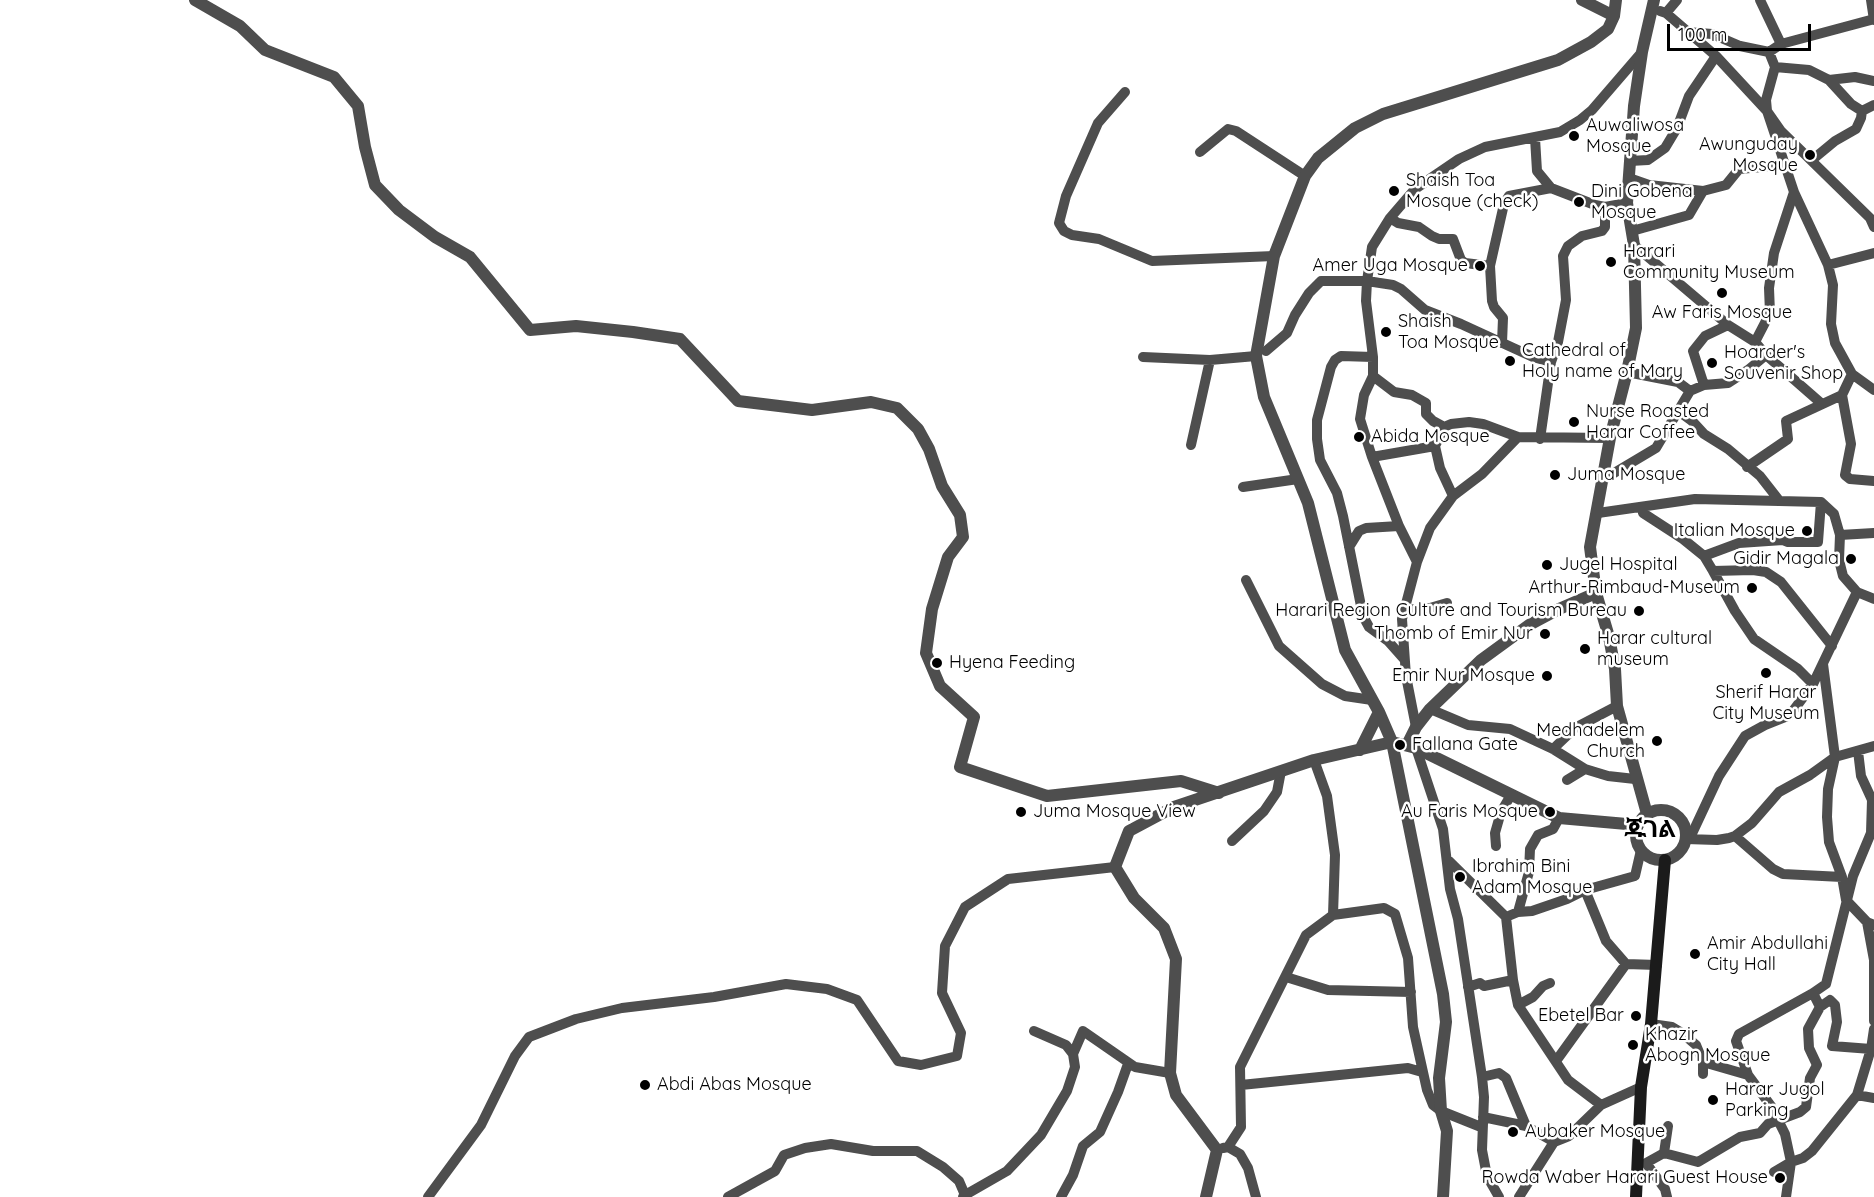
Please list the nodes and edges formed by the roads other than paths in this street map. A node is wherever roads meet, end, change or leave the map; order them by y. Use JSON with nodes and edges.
{"nodes":[{"id":1,"x":195,"y":0,"type":"edge"},
{"id":2,"x":1582,"y":0,"type":"edge"},
{"id":3,"x":1616,"y":0,"type":"edge"},
{"id":4,"x":1677,"y":0,"type":"edge"},
{"id":5,"x":1760,"y":0,"type":"edge"},
{"id":6,"x":1871,"y":0,"type":"edge"},
{"id":7,"x":1654,"y":4,"type":"edge"},
{"id":8,"x":1666,"y":13,"type":"junction"},
{"id":9,"x":1614,"y":16,"type":"junction"},
{"id":10,"x":1874,"y":19,"type":"edge"},
{"id":11,"x":1687,"y":32,"type":"junction"},
{"id":12,"x":1781,"y":44,"type":"junction"},
{"id":13,"x":1642,"y":52,"type":"junction"},
{"id":14,"x":1769,"y":52,"type":"junction"},
{"id":15,"x":1716,"y":56,"type":"junction"},
{"id":16,"x":1775,"y":67,"type":"junction"},
{"id":17,"x":1829,"y":80,"type":"junction"},
{"id":18,"x":1874,"y":81,"type":"edge"},
{"id":19,"x":1125,"y":92,"type":"dead end"},
{"id":20,"x":1874,"y":105,"type":"edge"},
{"id":21,"x":1767,"y":111,"type":"junction"},
{"id":22,"x":1862,"y":111,"type":"junction"},
{"id":23,"x":1535,"y":138,"type":"junction"},
{"id":24,"x":1200,"y":152,"type":"dead end"},
{"id":25,"x":1812,"y":160,"type":"junction"},
{"id":26,"x":1630,"y":161,"type":"junction"},
{"id":27,"x":1785,"y":165,"type":"junction"},
{"id":28,"x":1305,"y":176,"type":"junction"},
{"id":29,"x":1629,"y":178,"type":"junction"},
{"id":30,"x":1551,"y":189,"type":"junction"},
{"id":31,"x":1703,"y":191,"type":"junction"},
{"id":32,"x":1794,"y":192,"type":"junction"},
{"id":33,"x":1627,"y":203,"type":"junction"},
{"id":34,"x":1605,"y":207,"type":"junction"},
{"id":35,"x":1390,"y":218,"type":"junction"},
{"id":36,"x":1873,"y":219,"type":"edge"},
{"id":37,"x":1632,"y":231,"type":"junction"},
{"id":38,"x":1634,"y":245,"type":"junction"},
{"id":39,"x":1874,"y":253,"type":"edge"},
{"id":40,"x":1274,"y":256,"type":"junction"},
{"id":41,"x":1828,"y":265,"type":"junction"},
{"id":42,"x":1490,"y":266,"type":"junction"},
{"id":43,"x":1367,"y":281,"type":"junction"},
{"id":44,"x":1728,"y":325,"type":"junction"},
{"id":45,"x":1755,"y":342,"type":"junction"},
{"id":46,"x":1502,"y":343,"type":"junction"},
{"id":47,"x":1261,"y":354,"type":"junction"},
{"id":48,"x":1766,"y":356,"type":"junction"},
{"id":49,"x":1143,"y":357,"type":"dead end"},
{"id":50,"x":1373,"y":357,"type":"junction"},
{"id":51,"x":1210,"y":360,"type":"junction"},
{"id":52,"x":1551,"y":362,"type":"junction"},
{"id":53,"x":1627,"y":372,"type":"junction"},
{"id":54,"x":1852,"y":374,"type":"junction"},
{"id":55,"x":1373,"y":376,"type":"junction"},
{"id":56,"x":1704,"y":385,"type":"junction"},
{"id":57,"x":1874,"y":390,"type":"edge"},
{"id":58,"x":1690,"y":391,"type":"junction"},
{"id":59,"x":1842,"y":395,"type":"junction"},
{"id":60,"x":1822,"y":404,"type":"junction"},
{"id":61,"x":1677,"y":410,"type":"junction"},
{"id":62,"x":1444,"y":428,"type":"junction"},
{"id":63,"x":1518,"y":437,"type":"junction"},
{"id":64,"x":1610,"y":438,"type":"junction"},
{"id":65,"x":1540,"y":439,"type":"junction"},
{"id":66,"x":1191,"y":445,"type":"dead end"},
{"id":67,"x":1435,"y":446,"type":"junction"},
{"id":68,"x":1372,"y":457,"type":"junction"},
{"id":69,"x":1748,"y":467,"type":"junction"},
{"id":70,"x":1298,"y":479,"type":"junction"},
{"id":71,"x":1604,"y":479,"type":"junction"},
{"id":72,"x":1874,"y":482,"type":"edge"},
{"id":73,"x":1244,"y":487,"type":"dead end"},
{"id":74,"x":1453,"y":496,"type":"junction"},
{"id":75,"x":1778,"y":500,"type":"junction"},
{"id":76,"x":1821,"y":502,"type":"junction"},
{"id":77,"x":1598,"y":513,"type":"junction"},
{"id":78,"x":1643,"y":513,"type":"dead end"},
{"id":79,"x":1399,"y":526,"type":"junction"},
{"id":80,"x":1874,"y":533,"type":"edge"},
{"id":81,"x":1840,"y":535,"type":"junction"},
{"id":82,"x":1348,"y":547,"type":"junction"},
{"id":83,"x":1704,"y":556,"type":"junction"},
{"id":84,"x":1417,"y":562,"type":"junction"},
{"id":85,"x":1713,"y":571,"type":"junction"},
{"id":86,"x":1246,"y":580,"type":"dead end"},
{"id":87,"x":1857,"y":592,"type":"junction"},
{"id":88,"x":1596,"y":593,"type":"junction"},
{"id":89,"x":1874,"y":599,"type":"edge"},
{"id":90,"x":1447,"y":603,"type":"dead end"},
{"id":91,"x":1405,"y":610,"type":"junction"},
{"id":92,"x":1832,"y":646,"type":"junction"},
{"id":93,"x":1404,"y":659,"type":"junction"},
{"id":94,"x":1823,"y":664,"type":"junction"},
{"id":95,"x":1813,"y":684,"type":"junction"},
{"id":96,"x":1372,"y":700,"type":"junction"},
{"id":97,"x":1617,"y":706,"type":"junction"},
{"id":98,"x":1430,"y":709,"type":"junction"},
{"id":99,"x":1379,"y":712,"type":"junction"},
{"id":100,"x":1416,"y":727,"type":"junction"},
{"id":101,"x":1392,"y":742,"type":"junction"},
{"id":102,"x":1874,"y":746,"type":"edge"},
{"id":103,"x":1412,"y":747,"type":"junction"},
{"id":104,"x":1553,"y":749,"type":"junction"},
{"id":105,"x":1360,"y":750,"type":"junction"},
{"id":106,"x":1858,"y":751,"type":"junction"},
{"id":107,"x":1835,"y":757,"type":"junction"},
{"id":108,"x":1314,"y":760,"type":"junction"},
{"id":109,"x":1585,"y":769,"type":"junction"},
{"id":110,"x":1281,"y":771,"type":"junction"},
{"id":111,"x":1635,"y":779,"type":"junction"},
{"id":112,"x":1567,"y":780,"type":"dead end"},
{"id":113,"x":1872,"y":792,"type":"edge"},
{"id":114,"x":1219,"y":793,"type":"junction"},
{"id":115,"x":1511,"y":795,"type":"junction"},
{"id":116,"x":1647,"y":814,"type":"junction"},
{"id":117,"x":1559,"y":818,"type":"junction"},
{"id":118,"x":1638,"y":825,"type":"junction"},
{"id":119,"x":1872,"y":834,"type":"edge"},
{"id":120,"x":1735,"y":836,"type":"junction"},
{"id":121,"x":1688,"y":839,"type":"junction"},
{"id":122,"x":1232,"y":841,"type":"dead end"},
{"id":123,"x":1496,"y":846,"type":"dead end"},
{"id":124,"x":1641,"y":850,"type":"junction"},
{"id":125,"x":1447,"y":859,"type":"junction"},
{"id":126,"x":1665,"y":860,"type":"junction"},
{"id":127,"x":1115,"y":867,"type":"junction"},
{"id":128,"x":1842,"y":877,"type":"junction"},
{"id":129,"x":1585,"y":890,"type":"junction"},
{"id":130,"x":1846,"y":900,"type":"junction"},
{"id":131,"x":1518,"y":912,"type":"junction"},
{"id":132,"x":1334,"y":915,"type":"junction"},
{"id":133,"x":1506,"y":917,"type":"junction"},
{"id":134,"x":1870,"y":923,"type":"edge"},
{"id":135,"x":1626,"y":964,"type":"junction"},
{"id":136,"x":1657,"y":965,"type":"junction"},
{"id":137,"x":1286,"y":978,"type":"junction"},
{"id":138,"x":1513,"y":980,"type":"junction"},
{"id":139,"x":1550,"y":983,"type":"dead end"},
{"id":140,"x":1468,"y":987,"type":"junction"},
{"id":141,"x":1411,"y":992,"type":"junction"},
{"id":142,"x":1813,"y":993,"type":"junction"},
{"id":143,"x":1518,"y":1005,"type":"junction"},
{"id":144,"x":1820,"y":1007,"type":"junction"},
{"id":145,"x":1874,"y":1021,"type":"edge"},
{"id":146,"x":1651,"y":1024,"type":"junction"},
{"id":147,"x":1874,"y":1029,"type":"edge"},
{"id":148,"x":1034,"y":1031,"type":"dead end"},
{"id":149,"x":1871,"y":1050,"type":"junction"},
{"id":150,"x":1073,"y":1054,"type":"junction"},
{"id":151,"x":1556,"y":1060,"type":"junction"},
{"id":152,"x":1703,"y":1062,"type":"junction"},
{"id":153,"x":1128,"y":1064,"type":"junction"},
{"id":154,"x":1422,"y":1072,"type":"junction"},
{"id":155,"x":1170,"y":1073,"type":"junction"},
{"id":156,"x":1703,"y":1074,"type":"dead end"},
{"id":157,"x":1748,"y":1074,"type":"junction"},
{"id":158,"x":1482,"y":1077,"type":"junction"},
{"id":159,"x":1241,"y":1085,"type":"junction"},
{"id":160,"x":1641,"y":1087,"type":"junction"},
{"id":161,"x":1857,"y":1095,"type":"junction"},
{"id":162,"x":1874,"y":1098,"type":"edge"},
{"id":163,"x":1601,"y":1105,"type":"junction"},
{"id":164,"x":1441,"y":1111,"type":"junction"},
{"id":165,"x":1777,"y":1119,"type":"junction"},
{"id":166,"x":1482,"y":1122,"type":"junction"},
{"id":167,"x":1526,"y":1126,"type":"junction"},
{"id":168,"x":1668,"y":1126,"type":"dead end"},
{"id":169,"x":1554,"y":1142,"type":"junction"},
{"id":170,"x":1222,"y":1148,"type":"junction"},
{"id":171,"x":1664,"y":1153,"type":"junction"},
{"id":172,"x":1791,"y":1162,"type":"junction"},
{"id":173,"x":1774,"y":1172,"type":"dead end"},
{"id":174,"x":965,"y":1196,"type":"edge"},
{"id":175,"x":428,"y":1197,"type":"edge"},
{"id":176,"x":728,"y":1197,"type":"edge"},
{"id":177,"x":1061,"y":1197,"type":"edge"},
{"id":178,"x":1206,"y":1197,"type":"edge"},
{"id":179,"x":1256,"y":1197,"type":"edge"},
{"id":180,"x":1443,"y":1197,"type":"edge"},
{"id":181,"x":1499,"y":1197,"type":"edge"},
{"id":182,"x":1519,"y":1197,"type":"edge"},
{"id":183,"x":1636,"y":1197,"type":"edge"},
{"id":184,"x":1667,"y":1197,"type":"edge"},
{"id":185,"x":1786,"y":1197,"type":"edge"}],
"edges":[{"from":1,"to":114,"type":"street"},
{"from":2,"to":9,"type":"street"},
{"from":3,"to":9,"type":"street"},
{"from":4,"to":8,"type":"street"},
{"from":5,"to":12,"type":"street"},
{"from":6,"to":10,"type":"street"},
{"from":7,"to":8,"type":"street"},
{"from":7,"to":13,"type":"street"},
{"from":8,"to":11,"type":"street"},
{"from":9,"to":28,"type":"street"},
{"from":10,"to":12,"type":"street"},
{"from":11,"to":14,"type":"street"},
{"from":11,"to":15,"type":"street"},
{"from":12,"to":14,"type":"street"},
{"from":13,"to":23,"type":"street"},
{"from":13,"to":26,"type":"street"},
{"from":14,"to":16,"type":"street"},
{"from":15,"to":21,"type":"street"},
{"from":15,"to":26,"type":"street"},
{"from":16,"to":17,"type":"street"},
{"from":16,"to":21,"type":"street"},
{"from":17,"to":18,"type":"street"},
{"from":17,"to":22,"type":"street"},
{"from":19,"to":40,"type":"street"},
{"from":20,"to":22,"type":"street"},
{"from":21,"to":25,"type":"street"},
{"from":21,"to":27,"type":"street"},
{"from":22,"to":25,"type":"street"},
{"from":23,"to":30,"type":"street"},
{"from":23,"to":35,"type":"street"},
{"from":24,"to":28,"type":"street"},
{"from":25,"to":36,"type":"street"},
{"from":26,"to":29,"type":"street"},
{"from":27,"to":31,"type":"street"},
{"from":27,"to":32,"type":"street"},
{"from":28,"to":40,"type":"street"},
{"from":29,"to":31,"type":"street"},
{"from":29,"to":33,"type":"street"},
{"from":30,"to":34,"type":"street"},
{"from":30,"to":42,"type":"street"},
{"from":31,"to":37,"type":"street"},
{"from":32,"to":41,"type":"street"},
{"from":32,"to":45,"type":"street"},
{"from":33,"to":34,"type":"street"},
{"from":33,"to":37,"type":"street"},
{"from":34,"to":52,"type":"street"},
{"from":35,"to":42,"type":"street"},
{"from":35,"to":43,"type":"street"},
{"from":37,"to":38,"type":"street"},
{"from":38,"to":44,"type":"street"},
{"from":38,"to":53,"type":"street"},
{"from":39,"to":41,"type":"street"},
{"from":40,"to":47,"type":"street"},
{"from":41,"to":54,"type":"street"},
{"from":42,"to":46,"type":"street"},
{"from":43,"to":46,"type":"street"},
{"from":43,"to":47,"type":"street"},
{"from":43,"to":50,"type":"street"},
{"from":44,"to":45,"type":"street"},
{"from":44,"to":56,"type":"street"},
{"from":45,"to":48,"type":"street"},
{"from":46,"to":52,"type":"street"},
{"from":47,"to":51,"type":"street"},
{"from":47,"to":70,"type":"street"},
{"from":48,"to":56,"type":"street"},
{"from":48,"to":60,"type":"street"},
{"from":49,"to":51,"type":"street"},
{"from":50,"to":55,"type":"street"},
{"from":50,"to":82,"type":"street"},
{"from":51,"to":66,"type":"street"},
{"from":52,"to":65,"type":"street"},
{"from":53,"to":58,"type":"street"},
{"from":53,"to":64,"type":"street"},
{"from":54,"to":57,"type":"street"},
{"from":54,"to":59,"type":"street"},
{"from":55,"to":62,"type":"street"},
{"from":55,"to":68,"type":"street"},
{"from":56,"to":58,"type":"street"},
{"from":58,"to":61,"type":"street"},
{"from":59,"to":60,"type":"street"},
{"from":59,"to":72,"type":"street"},
{"from":60,"to":69,"type":"street"},
{"from":61,"to":69,"type":"street"},
{"from":61,"to":71,"type":"street"},
{"from":62,"to":63,"type":"street"},
{"from":62,"to":67,"type":"street"},
{"from":63,"to":65,"type":"street"},
{"from":63,"to":74,"type":"street"},
{"from":64,"to":65,"type":"street"},
{"from":64,"to":71,"type":"street"},
{"from":67,"to":68,"type":"street"},
{"from":67,"to":74,"type":"street"},
{"from":68,"to":79,"type":"street"},
{"from":69,"to":75,"type":"street"},
{"from":70,"to":73,"type":"street"},
{"from":70,"to":96,"type":"street"},
{"from":71,"to":77,"type":"street"},
{"from":74,"to":84,"type":"street"},
{"from":75,"to":76,"type":"street"},
{"from":75,"to":77,"type":"street"},
{"from":76,"to":81,"type":"street"},
{"from":76,"to":83,"type":"street"},
{"from":77,"to":88,"type":"street"},
{"from":78,"to":83,"type":"street"},
{"from":79,"to":82,"type":"street"},
{"from":79,"to":84,"type":"street"},
{"from":80,"to":81,"type":"street"},
{"from":81,"to":87,"type":"street"},
{"from":82,"to":93,"type":"street"},
{"from":83,"to":85,"type":"street"},
{"from":84,"to":91,"type":"street"},
{"from":85,"to":92,"type":"street"},
{"from":85,"to":95,"type":"street"},
{"from":86,"to":96,"type":"street"},
{"from":87,"to":89,"type":"street"},
{"from":87,"to":92,"type":"street"},
{"from":88,"to":97,"type":"street"},
{"from":88,"to":98,"type":"street"},
{"from":90,"to":91,"type":"street"},
{"from":91,"to":93,"type":"street"},
{"from":92,"to":94,"type":"street"},
{"from":93,"to":100,"type":"street"},
{"from":94,"to":95,"type":"street"},
{"from":94,"to":107,"type":"street"},
{"from":95,"to":121,"type":"street"},
{"from":96,"to":99,"type":"street"},
{"from":97,"to":104,"type":"street"},
{"from":97,"to":111,"type":"street"},
{"from":98,"to":100,"type":"street"},
{"from":98,"to":104,"type":"street"},
{"from":99,"to":101,"type":"street"},
{"from":99,"to":105,"type":"street"},
{"from":100,"to":103,"type":"street"},
{"from":101,"to":103,"type":"street"},
{"from":101,"to":105,"type":"street"},
{"from":101,"to":164,"type":"street"},
{"from":102,"to":106,"type":"street"},
{"from":103,"to":115,"type":"street"},
{"from":103,"to":125,"type":"street"},
{"from":104,"to":109,"type":"street"},
{"from":105,"to":108,"type":"street"},
{"from":106,"to":107,"type":"street"},
{"from":106,"to":113,"type":"street"},
{"from":107,"to":120,"type":"street"},
{"from":107,"to":128,"type":"street"},
{"from":108,"to":110,"type":"street"},
{"from":108,"to":132,"type":"street"},
{"from":109,"to":111,"type":"street"},
{"from":109,"to":112,"type":"street"},
{"from":110,"to":114,"type":"street"},
{"from":110,"to":122,"type":"street"},
{"from":111,"to":116,"type":"street"},
{"from":113,"to":119,"type":"street"},
{"from":114,"to":127,"type":"street"},
{"from":115,"to":117,"type":"street"},
{"from":115,"to":123,"type":"street"},
{"from":116,"to":118,"type":"street"},
{"from":116,"to":121,"type":"street"},
{"from":117,"to":118,"type":"street"},
{"from":117,"to":131,"type":"street"},
{"from":118,"to":124,"type":"street"},
{"from":119,"to":130,"type":"street"},
{"from":120,"to":121,"type":"street"},
{"from":120,"to":128,"type":"street"},
{"from":121,"to":126,"type":"street"},
{"from":124,"to":126,"type":"street"},
{"from":124,"to":129,"type":"street"},
{"from":125,"to":133,"type":"street"},
{"from":125,"to":140,"type":"street"},
{"from":126,"to":136,"type":"main road"},
{"from":127,"to":155,"type":"street"},
{"from":127,"to":175,"type":"street"},
{"from":128,"to":130,"type":"street"},
{"from":129,"to":131,"type":"street"},
{"from":129,"to":135,"type":"street"},
{"from":130,"to":134,"type":"street"},
{"from":130,"to":142,"type":"street"},
{"from":131,"to":133,"type":"street"},
{"from":132,"to":137,"type":"street"},
{"from":132,"to":141,"type":"street"},
{"from":133,"to":138,"type":"street"},
{"from":134,"to":145,"type":"street"},
{"from":135,"to":136,"type":"street"},
{"from":135,"to":151,"type":"street"},
{"from":136,"to":146,"type":"main road"},
{"from":137,"to":141,"type":"street"},
{"from":137,"to":159,"type":"street"},
{"from":138,"to":140,"type":"street"},
{"from":138,"to":143,"type":"street"},
{"from":139,"to":143,"type":"street"},
{"from":140,"to":158,"type":"street"},
{"from":141,"to":154,"type":"street"},
{"from":142,"to":144,"type":"street"},
{"from":142,"to":157,"type":"street"},
{"from":143,"to":151,"type":"street"},
{"from":144,"to":149,"type":"street"},
{"from":144,"to":165,"type":"street"},
{"from":146,"to":152,"type":"street"},
{"from":146,"to":160,"type":"main road"},
{"from":147,"to":149,"type":"street"},
{"from":148,"to":150,"type":"street"},
{"from":149,"to":161,"type":"street"},
{"from":150,"to":153,"type":"street"},
{"from":150,"to":174,"type":"street"},
{"from":151,"to":163,"type":"street"},
{"from":152,"to":156,"type":"street"},
{"from":152,"to":157,"type":"street"},
{"from":153,"to":155,"type":"street"},
{"from":153,"to":177,"type":"street"},
{"from":154,"to":159,"type":"street"},
{"from":154,"to":164,"type":"street"},
{"from":155,"to":170,"type":"street"},
{"from":157,"to":165,"type":"street"},
{"from":158,"to":166,"type":"street"},
{"from":158,"to":167,"type":"street"},
{"from":159,"to":170,"type":"street"},
{"from":160,"to":163,"type":"street"},
{"from":160,"to":183,"type":"main road"},
{"from":161,"to":162,"type":"street"},
{"from":161,"to":172,"type":"street"},
{"from":163,"to":169,"type":"street"},
{"from":164,"to":166,"type":"street"},
{"from":164,"to":180,"type":"street"},
{"from":165,"to":171,"type":"street"},
{"from":165,"to":172,"type":"street"},
{"from":166,"to":167,"type":"street"},
{"from":166,"to":181,"type":"street"},
{"from":167,"to":169,"type":"street"},
{"from":168,"to":171,"type":"street"},
{"from":169,"to":182,"type":"street"},
{"from":170,"to":178,"type":"street"},
{"from":170,"to":179,"type":"street"},
{"from":171,"to":184,"type":"street"},
{"from":172,"to":173,"type":"street"},
{"from":172,"to":185,"type":"street"},
{"from":174,"to":176,"type":"street"}]}
